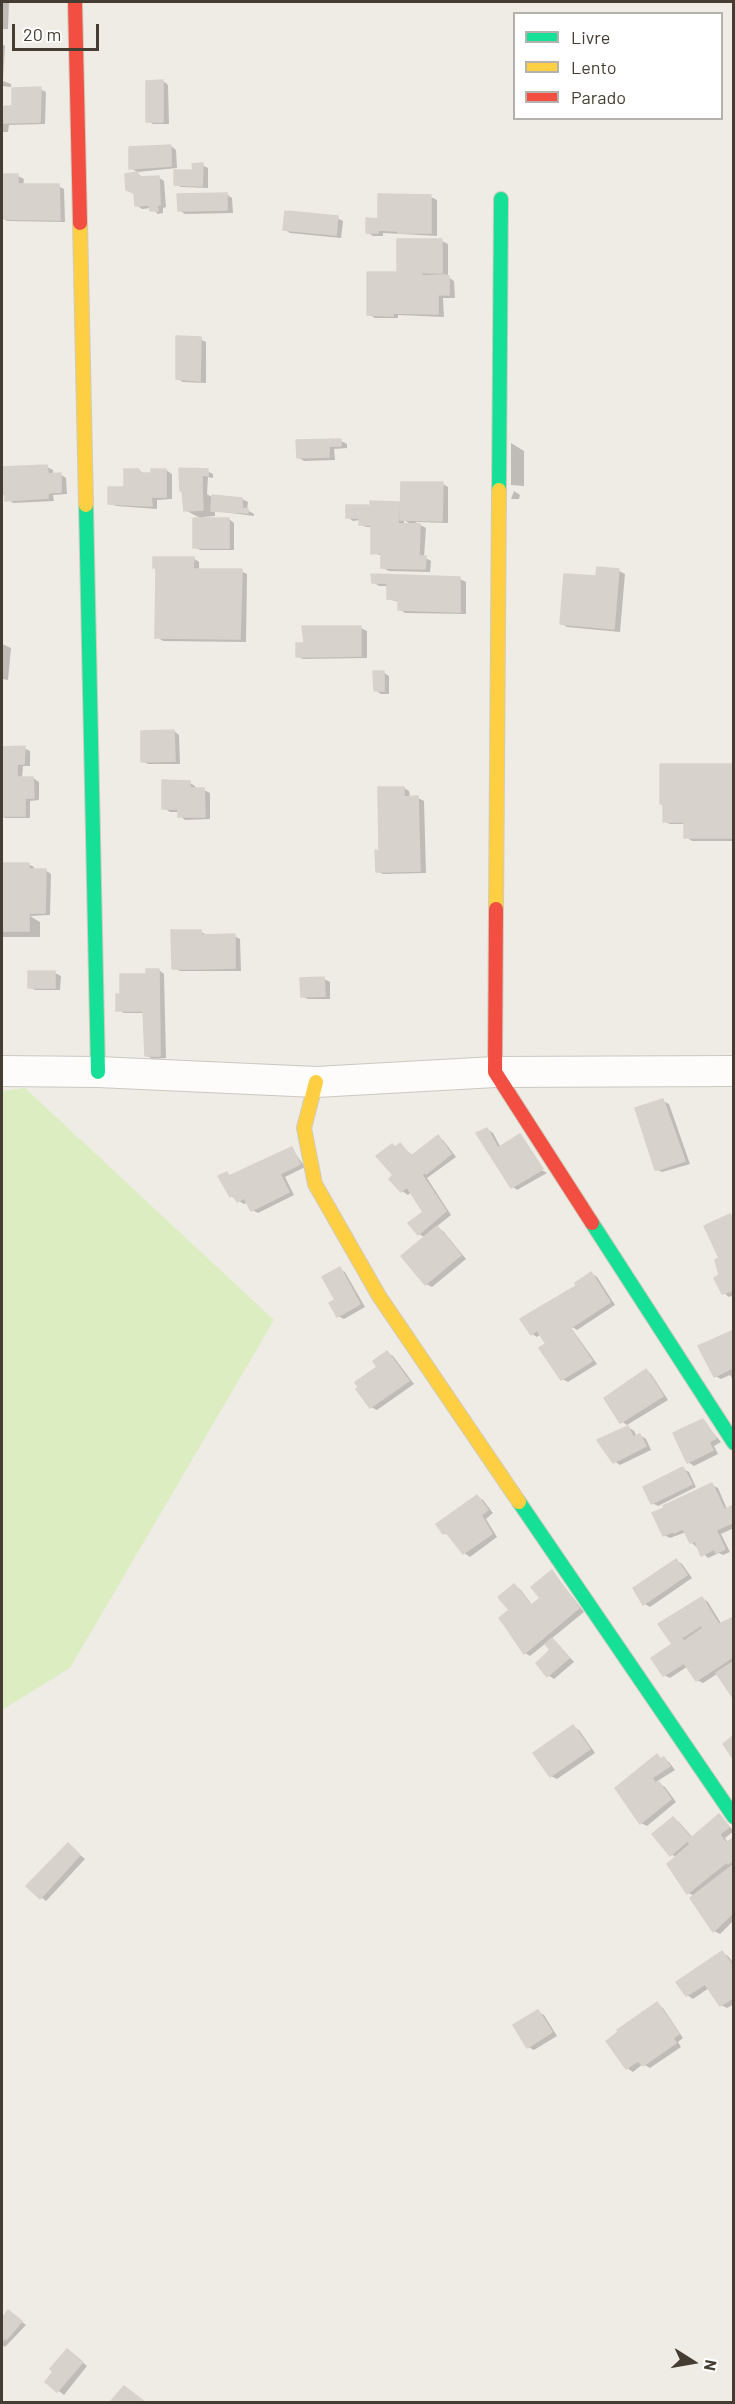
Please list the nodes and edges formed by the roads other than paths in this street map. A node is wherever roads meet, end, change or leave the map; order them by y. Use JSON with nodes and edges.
{"nodes":[{"id":1,"x":75,"y":2,"type":"edge"},
{"id":2,"x":501,"y":199,"type":"dead end"},
{"id":3,"x":2,"y":1071,"type":"edge"},
{"id":4,"x":734,"y":1071,"type":"edge"},
{"id":5,"x":98,"y":1072,"type":"junction"},
{"id":6,"x":495,"y":1072,"type":"junction"},
{"id":7,"x":316,"y":1082,"type":"junction"},
{"id":8,"x":734,"y":1443,"type":"edge"},
{"id":9,"x":734,"y":1817,"type":"edge"}],
"edges":[{"from":1,"to":5,"type":"street"},
{"from":2,"to":6,"type":"street"},
{"from":3,"to":5,"type":"street"},
{"from":4,"to":6,"type":"street"},
{"from":5,"to":7,"type":"street"},
{"from":6,"to":7,"type":"street"},
{"from":6,"to":8,"type":"street"},
{"from":7,"to":9,"type":"street"}]}
